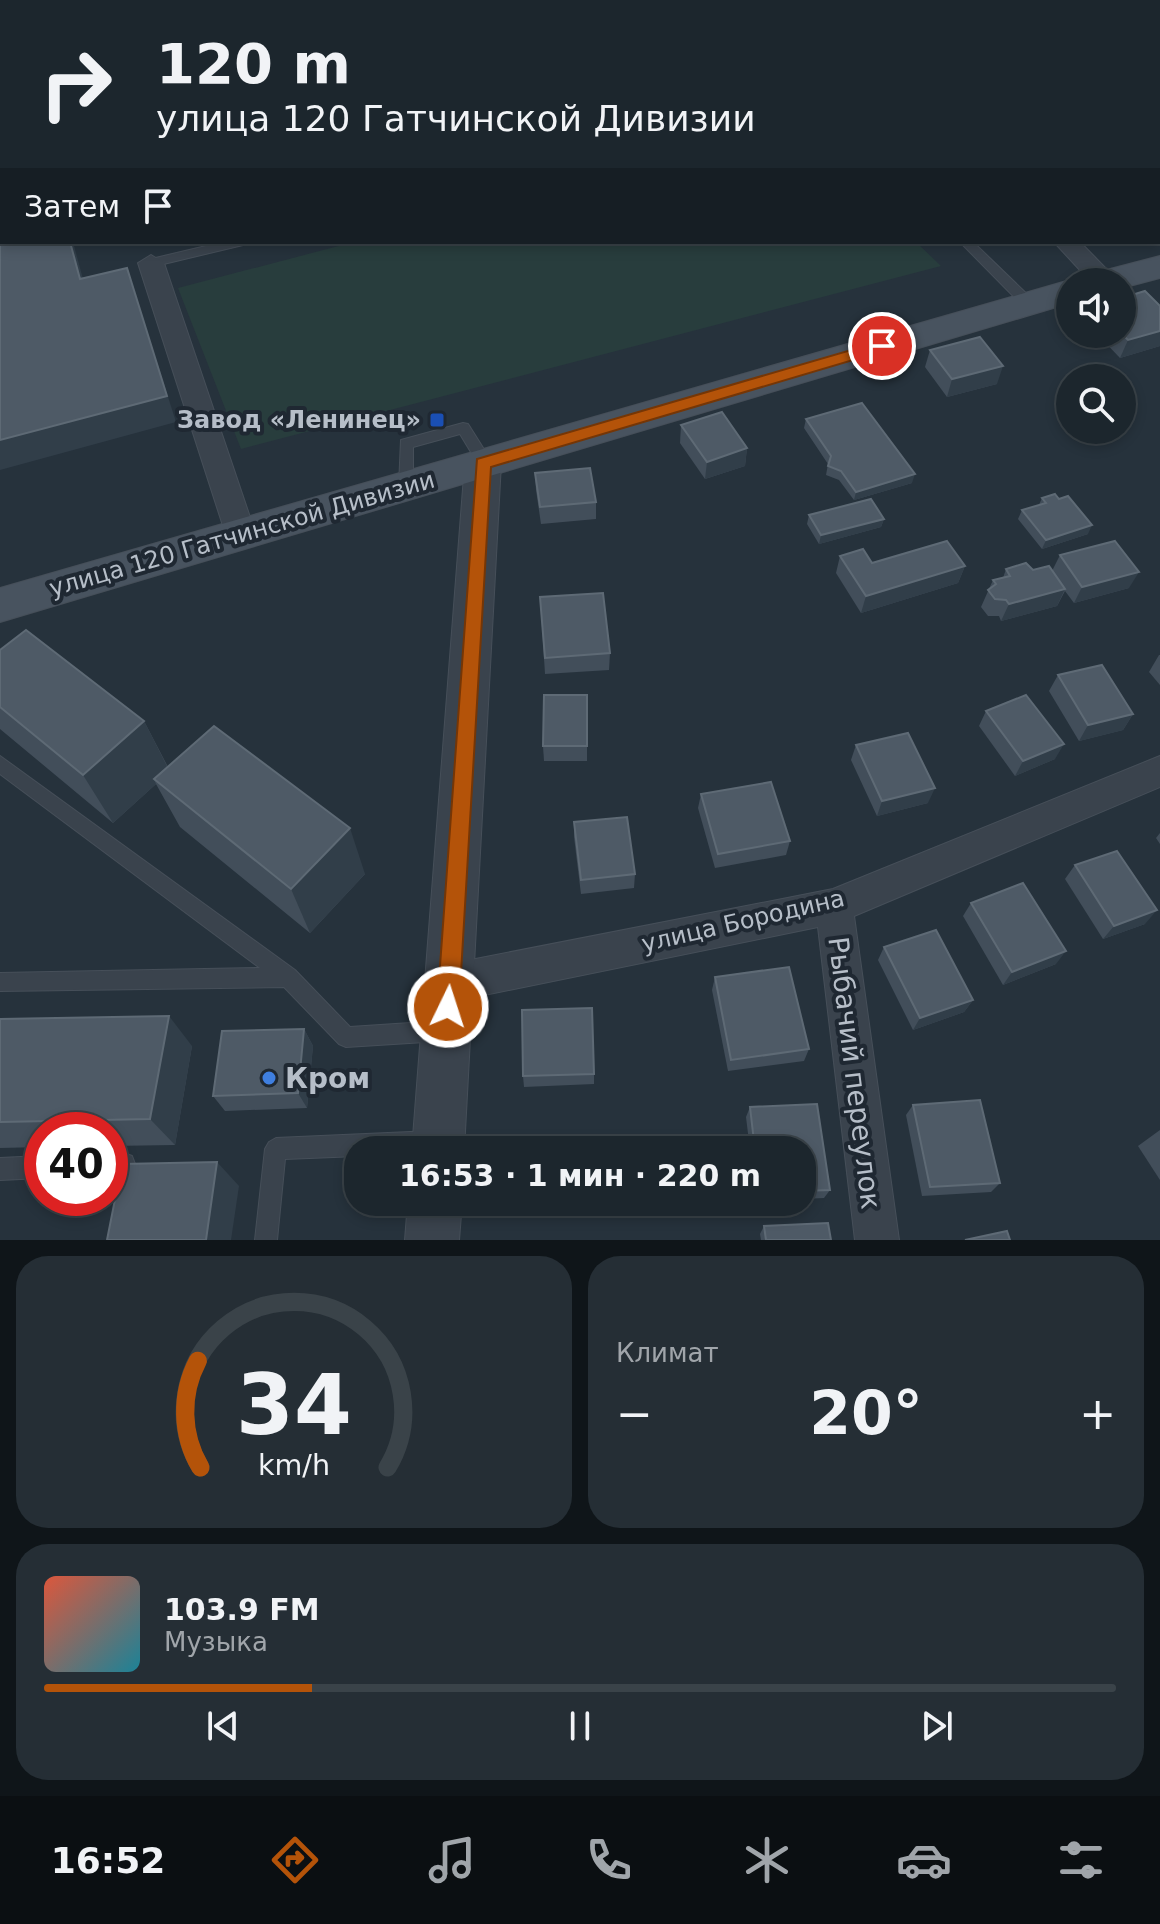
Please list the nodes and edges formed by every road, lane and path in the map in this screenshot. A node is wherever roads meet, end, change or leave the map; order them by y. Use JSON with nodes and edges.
{"nodes":[{"id":1,"x":231,"y":244,"type":"edge"},
{"id":2,"x":968,"y":244,"type":"edge"},
{"id":3,"x":1068,"y":244,"type":"edge"},
{"id":4,"x":151,"y":263,"type":"joint"},
{"id":5,"x":1160,"y":267,"type":"edge"},
{"id":6,"x":1091,"y":268,"type":"edge"},
{"id":7,"x":1136,"y":273,"type":"edge"},
{"id":8,"x":1056,"y":295,"type":"edge"},
{"id":9,"x":1028,"y":303,"type":"junction"},
{"id":10,"x":484,"y":463,"type":"junction"},
{"id":11,"x":241,"y":535,"type":"junction"},
{"id":12,"x":0,"y":605,"type":"edge"},
{"id":13,"x":0,"y":764,"type":"edge"},
{"id":14,"x":1160,"y":771,"type":"edge"},
{"id":15,"x":834,"y":906,"type":"junction"},
{"id":16,"x":288,"y":977,"type":"junction"},
{"id":17,"x":0,"y":982,"type":"edge"},
{"id":18,"x":450,"y":983,"type":"junction"},
{"id":19,"x":446,"y":1031,"type":"junction"},
{"id":20,"x":439,"y":1136,"type":"edge"},
{"id":21,"x":344,"y":1148,"type":"edge"},
{"id":22,"x":24,"y":1168,"type":"edge"},
{"id":23,"x":0,"y":1169,"type":"edge"},
{"id":24,"x":434,"y":1216,"type":"edge"},
{"id":25,"x":266,"y":1240,"type":"edge"},
{"id":26,"x":432,"y":1240,"type":"edge"},
{"id":27,"x":877,"y":1240,"type":"edge"}],
"edges":[{"from":1,"to":4,"type":"lane"},
{"from":2,"to":9,"type":"lane"},
{"from":3,"to":6,"type":"street"},
{"from":4,"to":11,"type":"street"},
{"from":5,"to":7,"type":"main road"},
{"from":8,"to":9,"type":"main road","name":"улица 120 Гатчинской Дивизии"},
{"from":9,"to":10,"type":"main road","name":"улица 120 Гатчинской Дивизии"},
{"from":10,"to":11,"type":"main road","name":"улица 120 Гатчинской Дивизии"},
{"from":10,"to":18,"type":"street"},
{"from":11,"to":12,"type":"main road","name":"улица 120 Гатчинской Дивизии"},
{"from":13,"to":16,"type":"lane"},
{"from":14,"to":15,"type":"street","name":"улица Бородина"},
{"from":15,"to":18,"type":"street","name":"улица Бородина"},
{"from":15,"to":27,"type":"street","name":"Рыбачий переулок"},
{"from":16,"to":17,"type":"lane"},
{"from":16,"to":19,"type":"lane"},
{"from":18,"to":19,"type":"street"},
{"from":19,"to":20,"type":"street"},
{"from":21,"to":25,"type":"lane"},
{"from":22,"to":23,"type":"lane"},
{"from":24,"to":26,"type":"street"}]}
